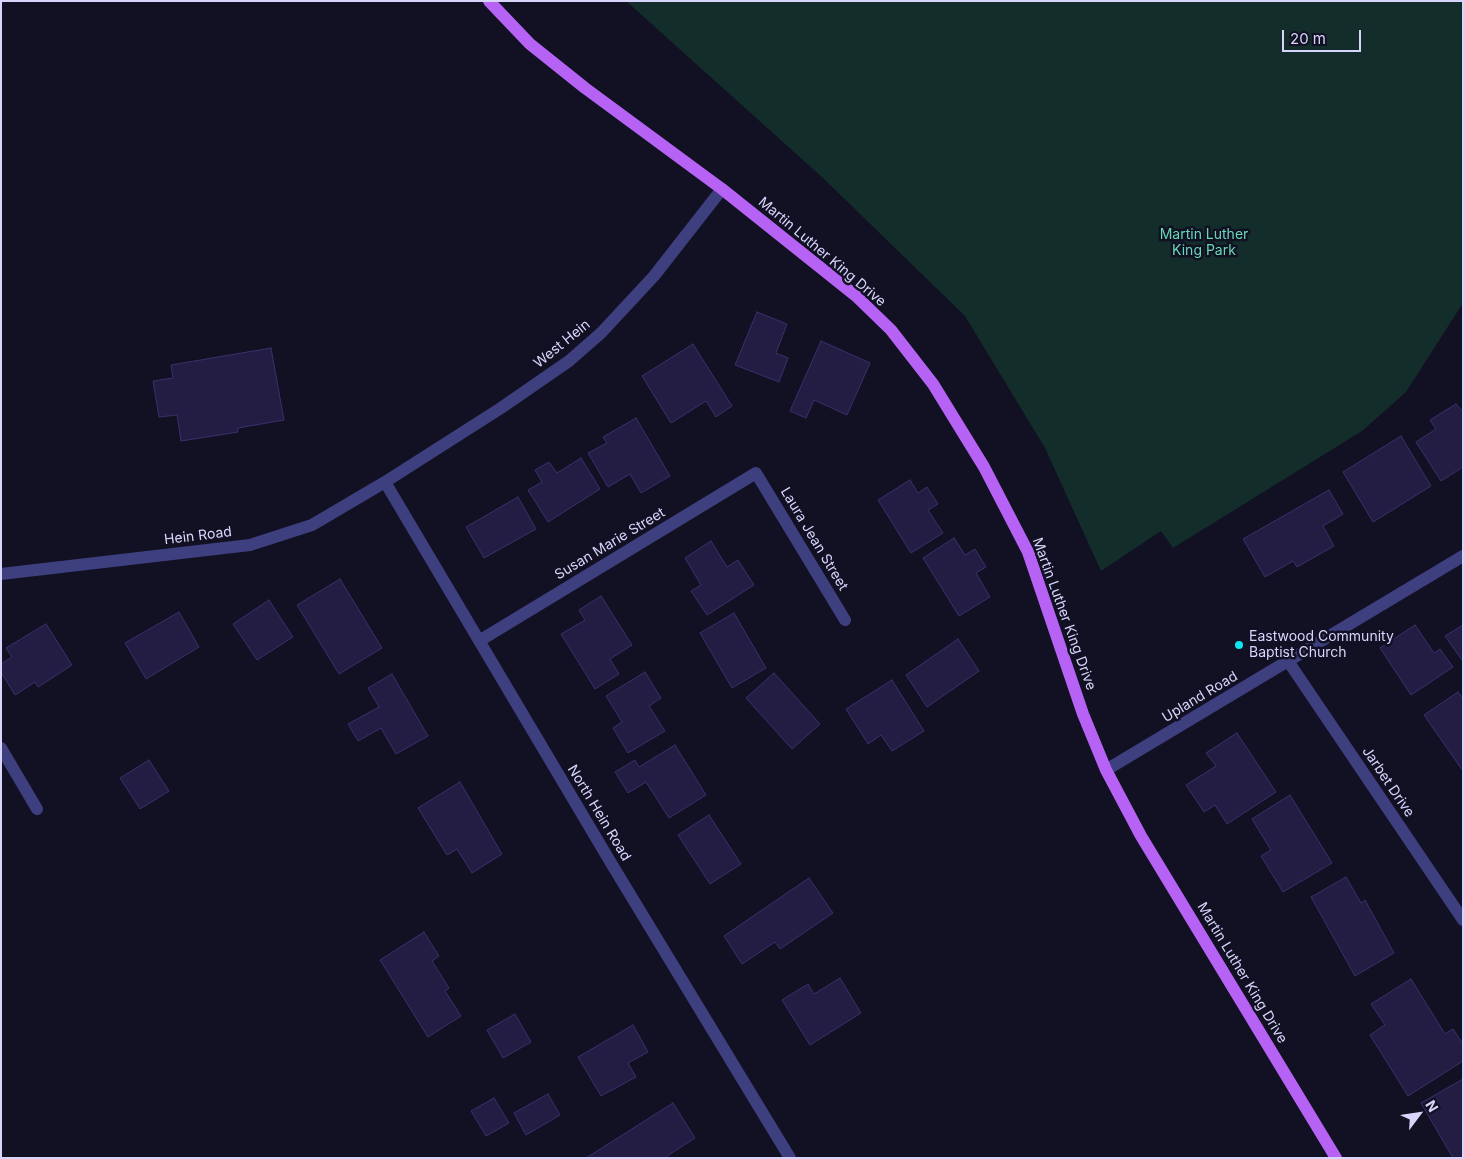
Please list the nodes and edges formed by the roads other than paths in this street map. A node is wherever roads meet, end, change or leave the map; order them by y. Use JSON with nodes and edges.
{"nodes":[{"id":1,"x":490,"y":1,"type":"edge"},
{"id":2,"x":722,"y":189,"type":"junction"},
{"id":3,"x":756,"y":473,"type":"joint"},
{"id":4,"x":385,"y":482,"type":"junction"},
{"id":5,"x":1463,"y":556,"type":"edge"},
{"id":6,"x":1,"y":574,"type":"edge"},
{"id":7,"x":845,"y":620,"type":"dead end"},
{"id":8,"x":479,"y":641,"type":"junction"},
{"id":9,"x":1288,"y":661,"type":"junction"},
{"id":10,"x":1,"y":748,"type":"edge"},
{"id":11,"x":1106,"y":770,"type":"junction"},
{"id":12,"x":38,"y":810,"type":"dead end"},
{"id":13,"x":1463,"y":920,"type":"edge"},
{"id":14,"x":790,"y":1158,"type":"edge"},
{"id":15,"x":1336,"y":1158,"type":"edge"}],
"edges":[{"from":1,"to":2,"type":"main road","name":"Martin Luther King Drive"},
{"from":2,"to":4,"type":"street","name":"West Hein"},
{"from":2,"to":11,"type":"main road","name":"Martin Luther King Drive"},
{"from":3,"to":7,"type":"street","name":"Laura Jean Street"},
{"from":3,"to":8,"type":"street","name":"Susan Marie Street"},
{"from":4,"to":6,"type":"street","name":"Hein Road"},
{"from":4,"to":8,"type":"street","name":"North Hein Road"},
{"from":5,"to":9,"type":"street","name":"Upland Road"},
{"from":8,"to":14,"type":"street","name":"North Hein Road"},
{"from":9,"to":11,"type":"street","name":"Upland Road"},
{"from":9,"to":13,"type":"street","name":"Jarbet Drive"},
{"from":10,"to":12,"type":"street"},
{"from":11,"to":15,"type":"main road","name":"Martin Luther King Drive"}]}
